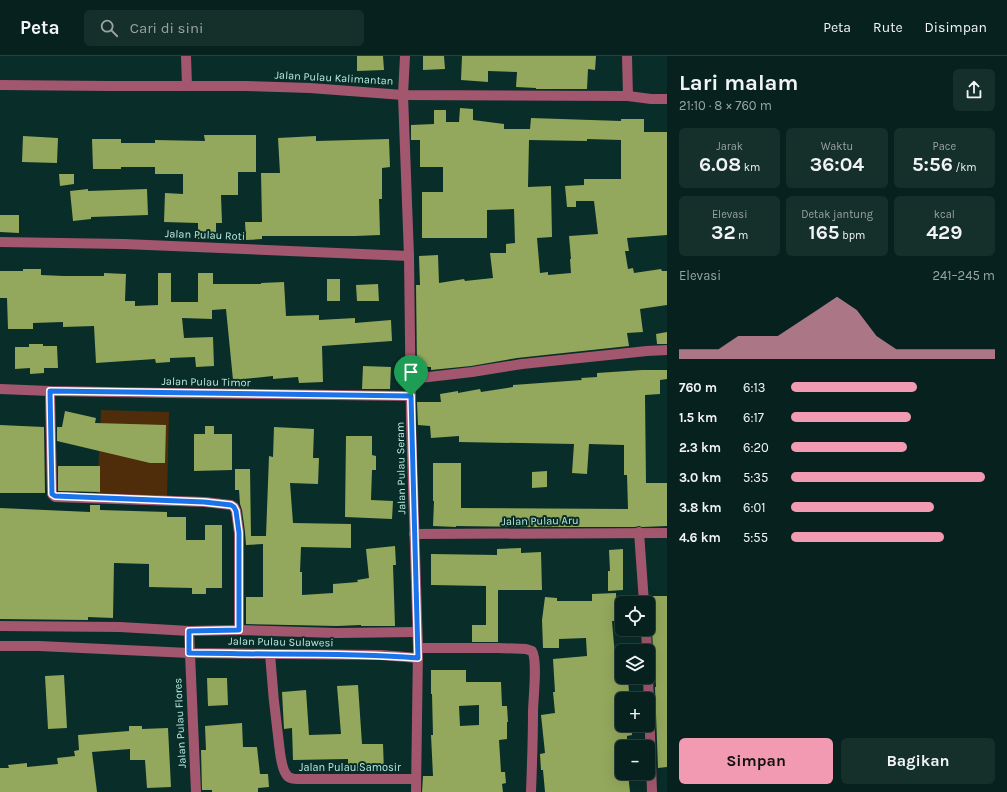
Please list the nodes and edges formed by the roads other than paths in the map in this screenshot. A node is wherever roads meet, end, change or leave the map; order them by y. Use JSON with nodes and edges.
{"nodes":[{"id":1,"x":186,"y":56,"type":"edge"},
{"id":2,"x":405,"y":56,"type":"edge"},
{"id":3,"x":627,"y":56,"type":"edge"},
{"id":4,"x":0,"y":84,"type":"edge"},
{"id":5,"x":187,"y":85,"type":"junction"},
{"id":6,"x":404,"y":94,"type":"junction"},
{"id":7,"x":628,"y":96,"type":"junction"},
{"id":8,"x":667,"y":99,"type":"edge"},
{"id":9,"x":0,"y":242,"type":"edge"},
{"id":10,"x":409,"y":256,"type":"junction"},
{"id":11,"x":667,"y":350,"type":"edge"},
{"id":12,"x":411,"y":379,"type":"junction"},
{"id":13,"x":0,"y":389,"type":"edge"},
{"id":14,"x":50,"y":391,"type":"junction"},
{"id":15,"x":411,"y":396,"type":"junction"},
{"id":16,"x":639,"y":532,"type":"junction"},
{"id":17,"x":667,"y":533,"type":"edge"},
{"id":18,"x":414,"y":534,"type":"junction"},
{"id":19,"x":644,"y":596,"type":"edge"},
{"id":20,"x":0,"y":626,"type":"edge"},
{"id":21,"x":239,"y":630,"type":"junction"},
{"id":22,"x":189,"y":631,"type":"junction"},
{"id":23,"x":417,"y":632,"type":"junction"},
{"id":24,"x":0,"y":646,"type":"edge"},
{"id":25,"x":189,"y":653,"type":"junction"},
{"id":26,"x":418,"y":653,"type":"junction"},
{"id":27,"x":270,"y":654,"type":"junction"},
{"id":28,"x":648,"y":684,"type":"edge"},
{"id":29,"x":416,"y":779,"type":"junction"},
{"id":30,"x":196,"y":792,"type":"edge"},
{"id":31,"x":416,"y":792,"type":"edge"},
{"id":32,"x":530,"y":792,"type":"edge"},
{"id":33,"x":652,"y":792,"type":"edge"}],
"edges":[{"from":1,"to":5,"type":"street"},
{"from":2,"to":6,"type":"street","name":"Jalan Pulau Seram"},
{"from":3,"to":7,"type":"street"},
{"from":4,"to":5,"type":"street","name":"Jalan Pulau Kalimantan"},
{"from":5,"to":6,"type":"street","name":"Jalan Pulau Kalimantan"},
{"from":6,"to":7,"type":"street","name":"Jalan Pulau Kalimantan"},
{"from":6,"to":10,"type":"street","name":"Jalan Pulau Seram"},
{"from":7,"to":8,"type":"street","name":"Jalan Pulau Kalimantan"},
{"from":9,"to":10,"type":"street","name":"Jalan Pulau Roti"},
{"from":10,"to":12,"type":"street","name":"Jalan Pulau Seram"},
{"from":11,"to":12,"type":"street"},
{"from":12,"to":15,"type":"street","name":"Jalan Pulau Seram"},
{"from":13,"to":14,"type":"street","name":"Jalan Pulau Timor"},
{"from":14,"to":15,"type":"street","name":"Jalan Pulau Timor"},
{"from":14,"to":21,"type":"street"},
{"from":15,"to":18,"type":"street","name":"Jalan Pulau Seram"},
{"from":16,"to":17,"type":"street","name":"Jalan Pulau Aru"},
{"from":16,"to":18,"type":"street","name":"Jalan Pulau Aru"},
{"from":16,"to":19,"type":"street"},
{"from":18,"to":23,"type":"street","name":"Jalan Pulau Seram"},
{"from":20,"to":22,"type":"street","name":"Jalan Pulau Sulawesi"},
{"from":21,"to":22,"type":"street","name":"Jalan Pulau Sulawesi"},
{"from":21,"to":23,"type":"street","name":"Jalan Pulau Sulawesi"},
{"from":22,"to":25,"type":"street","name":"Jalan Pulau Flores"},
{"from":23,"to":26,"type":"street","name":"Jalan Pulau Seram"},
{"from":24,"to":25,"type":"street","name":"Jalan Pulau Sulawesi"},
{"from":25,"to":27,"type":"street","name":"Jalan Pulau Sulawesi"},
{"from":25,"to":30,"type":"street","name":"Jalan Pulau Flores"},
{"from":26,"to":27,"type":"street","name":"Jalan Pulau Sulawesi"},
{"from":26,"to":29,"type":"street","name":"Jalan Pulau Seram"},
{"from":26,"to":32,"type":"street","name":"Jalan Pulau Sulawesi"},
{"from":27,"to":29,"type":"street","name":"Jalan Pulau Samosir"},
{"from":28,"to":33,"type":"street"},
{"from":29,"to":31,"type":"street","name":"Jalan Pulau Seram"}]}
